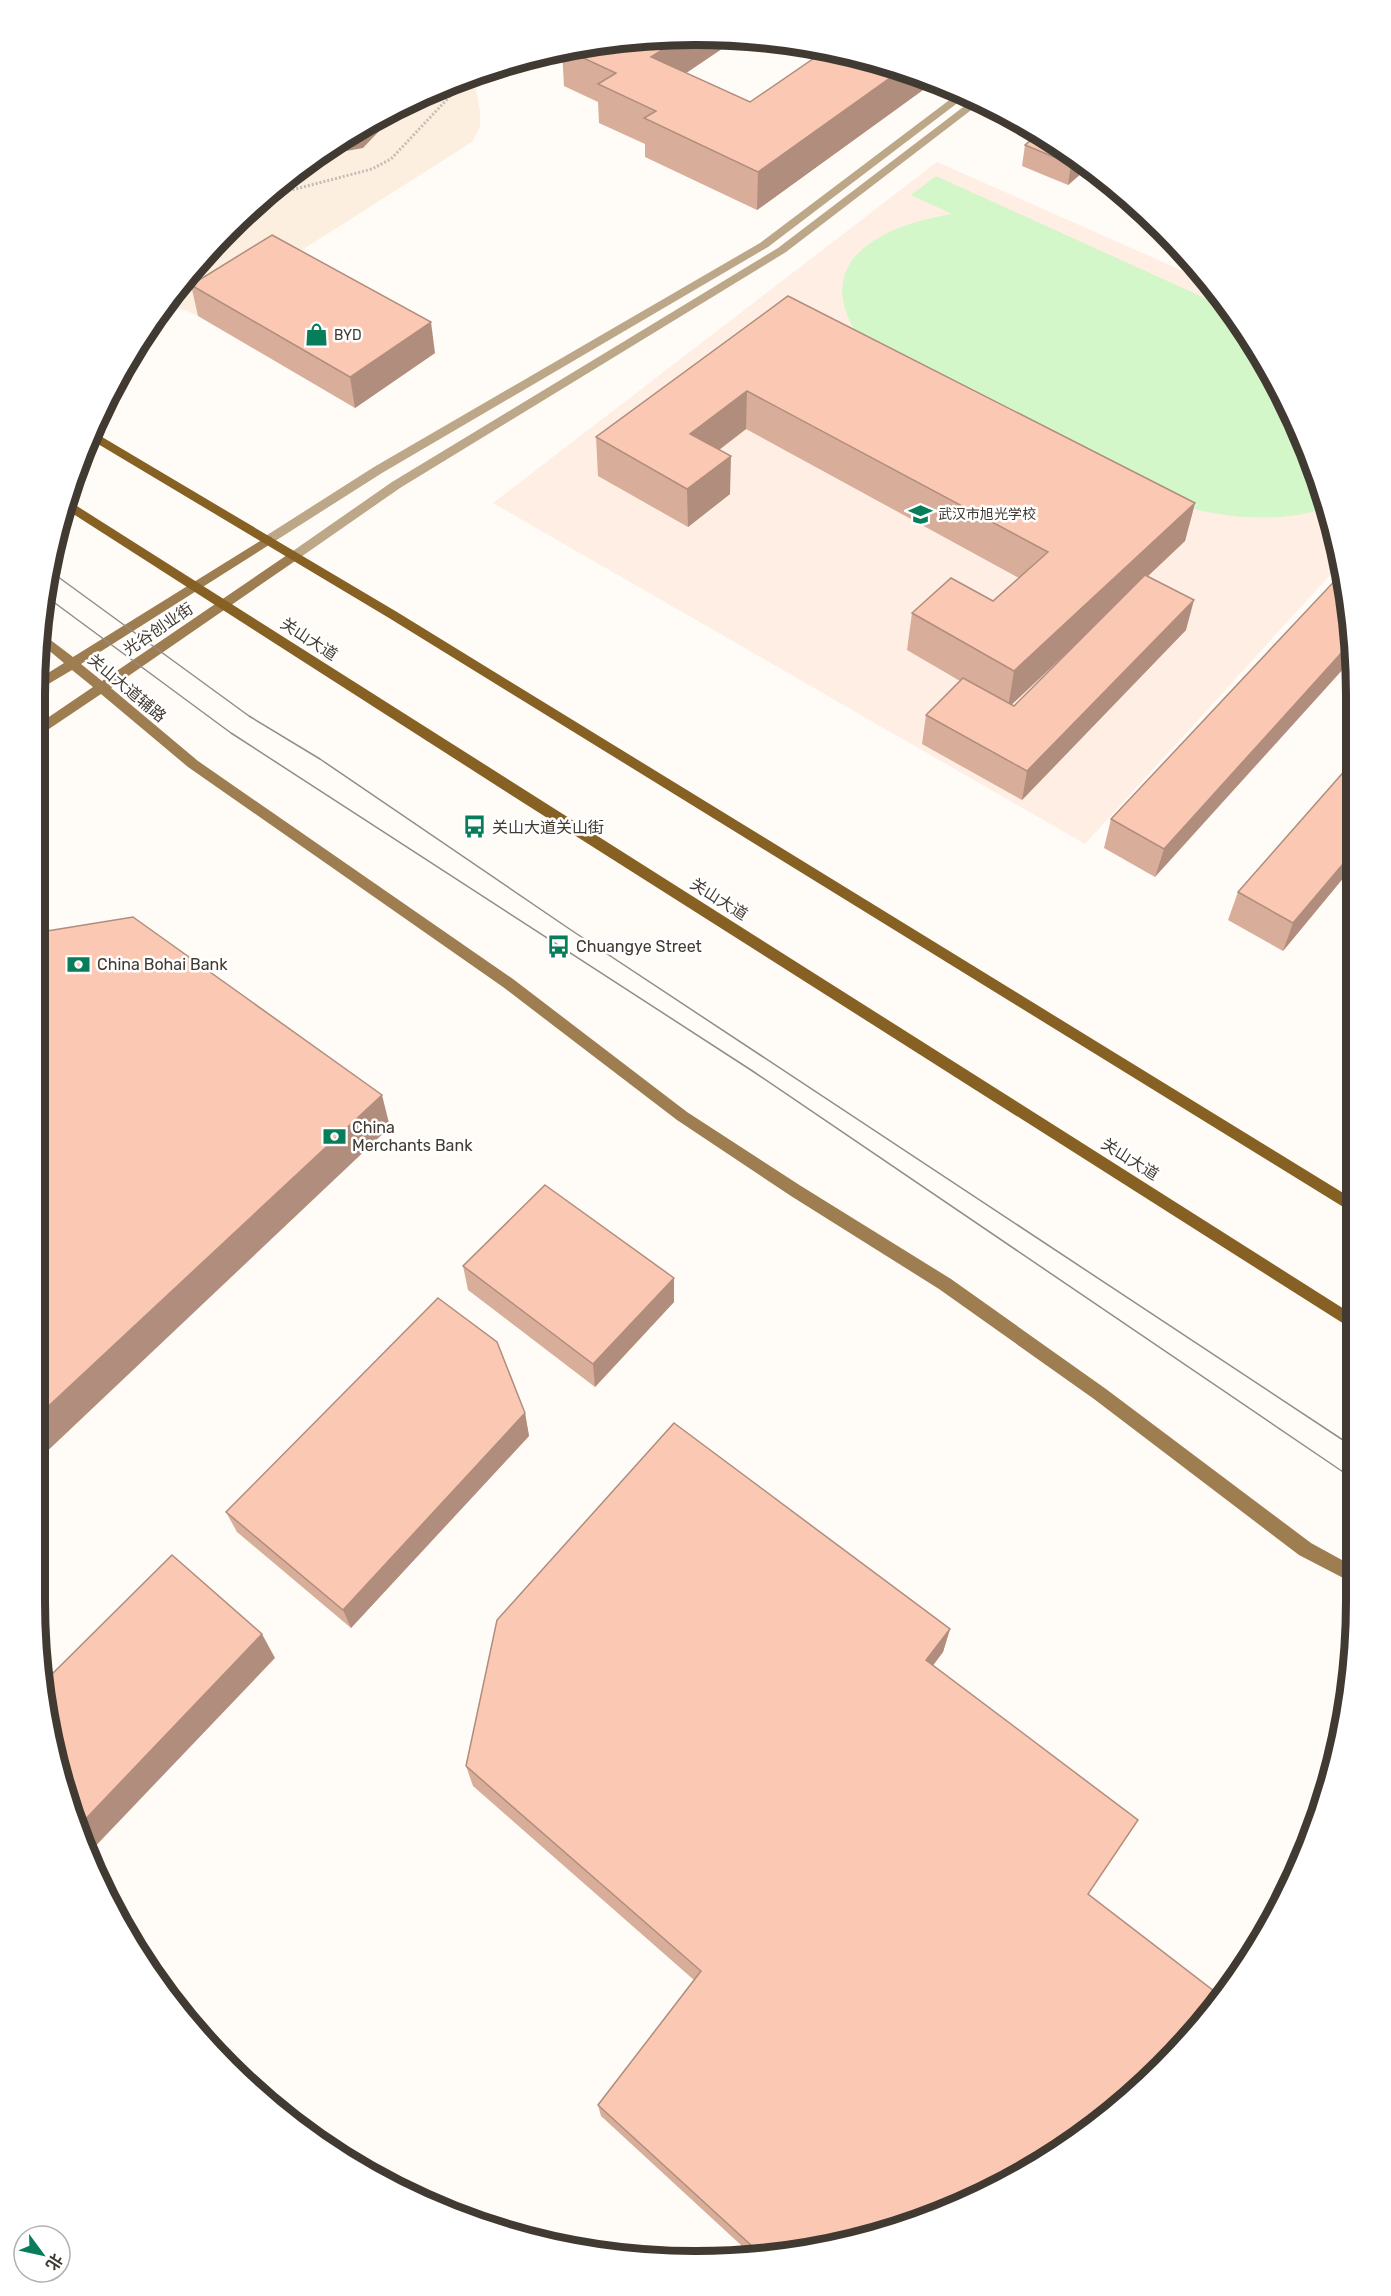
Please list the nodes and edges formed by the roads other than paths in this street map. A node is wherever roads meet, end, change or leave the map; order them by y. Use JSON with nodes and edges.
{"nodes":[{"id":1,"x":955,"y":100,"type":"edge"},
{"id":2,"x":970,"y":106,"type":"edge"},
{"id":3,"x":98,"y":439,"type":"edge"},
{"id":4,"x":73,"y":508,"type":"edge"},
{"id":5,"x":268,"y":540,"type":"junction"},
{"id":6,"x":294,"y":556,"type":"junction"},
{"id":7,"x":195,"y":586,"type":"junction"},
{"id":8,"x":223,"y":605,"type":"junction"},
{"id":9,"x":47,"y":642,"type":"edge"},
{"id":10,"x":72,"y":663,"type":"junction"},
{"id":11,"x":45,"y":680,"type":"edge"},
{"id":12,"x":102,"y":687,"type":"junction"},
{"id":13,"x":45,"y":727,"type":"edge"},
{"id":14,"x":1346,"y":1203,"type":"edge"},
{"id":15,"x":1346,"y":1318,"type":"edge"},
{"id":16,"x":1346,"y":1571,"type":"edge"}],
"edges":[{"from":1,"to":5,"type":"street"},
{"from":2,"to":6,"type":"street"},
{"from":3,"to":5,"type":"main road"},
{"from":4,"to":7,"type":"main road","name":"关山大道"},
{"from":5,"to":6,"type":"main road"},
{"from":5,"to":7,"type":"main road","name":"光谷创业街"},
{"from":6,"to":8,"type":"main road","name":"光谷创业街"},
{"from":6,"to":14,"type":"main road"},
{"from":7,"to":8,"type":"main road","name":"关山大道"},
{"from":7,"to":10,"type":"main road","name":"光谷创业街"},
{"from":8,"to":12,"type":"main road","name":"光谷创业街"},
{"from":8,"to":15,"type":"main road","name":"关山大道"},
{"from":9,"to":10,"type":"main road","name":"关山大道辅路"},
{"from":10,"to":11,"type":"main road","name":"光谷创业街"},
{"from":10,"to":12,"type":"main road","name":"关山大道辅路"},
{"from":12,"to":13,"type":"main road","name":"光谷创业街"},
{"from":12,"to":16,"type":"main road","name":"关山大道辅路"}]}
